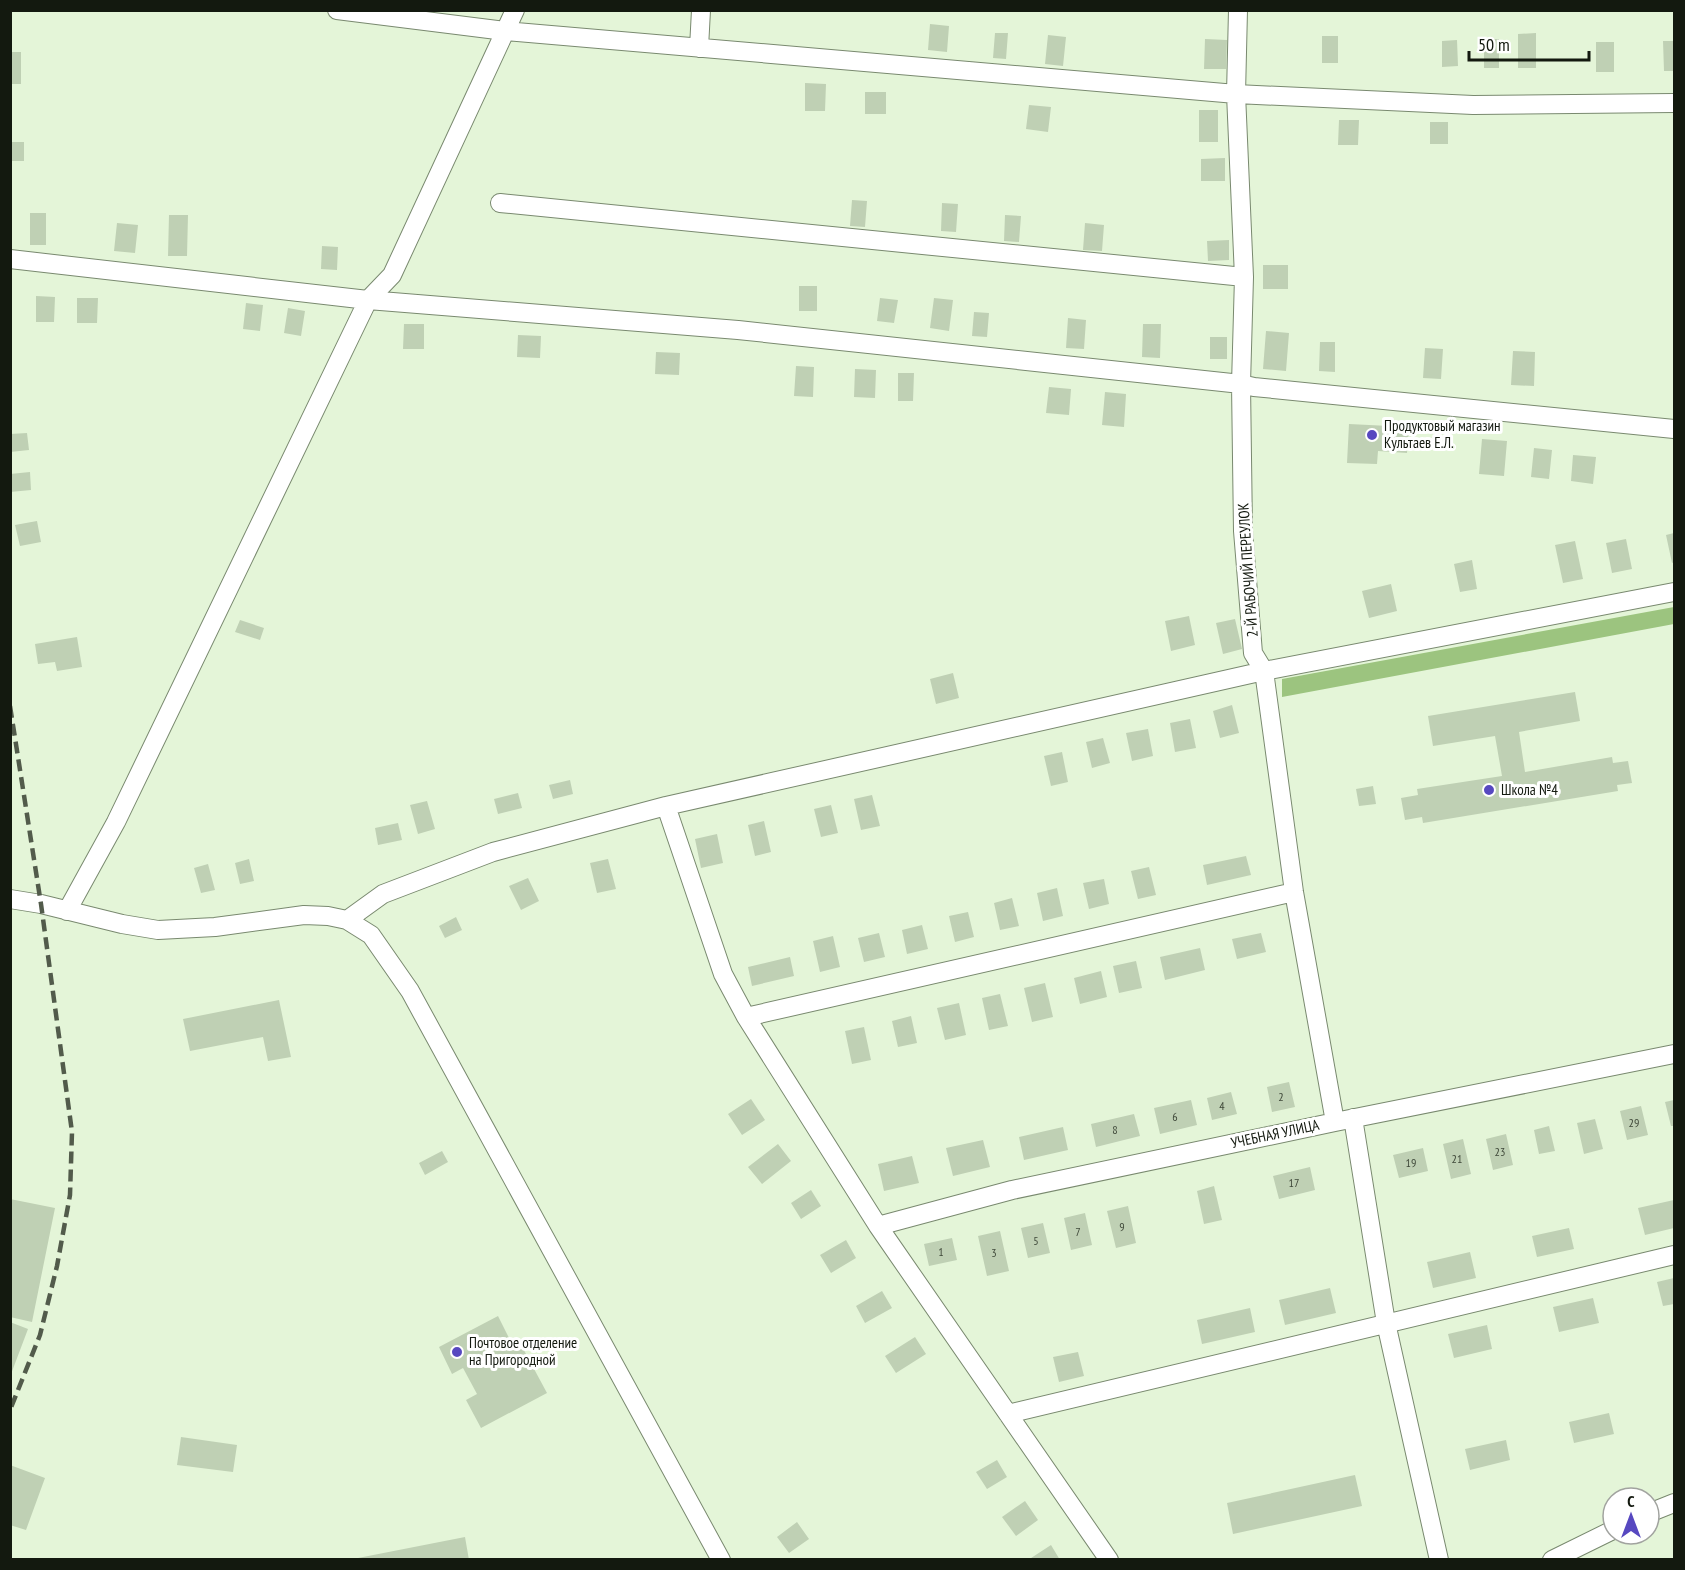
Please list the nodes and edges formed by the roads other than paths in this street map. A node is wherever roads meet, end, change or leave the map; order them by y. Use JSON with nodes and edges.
{"nodes":[{"id":1,"x":338,"y":10,"type":"edge"},
{"id":2,"x":516,"y":10,"type":"edge"},
{"id":3,"x":701,"y":10,"type":"edge"},
{"id":4,"x":1238,"y":10,"type":"edge"},
{"id":5,"x":505,"y":31,"type":"junction"},
{"id":6,"x":699,"y":48,"type":"junction"},
{"id":7,"x":1236,"y":94,"type":"junction"},
{"id":8,"x":1674,"y":103,"type":"edge"},
{"id":9,"x":500,"y":203,"type":"dead end"},
{"id":10,"x":10,"y":258,"type":"edge"},
{"id":11,"x":1244,"y":278,"type":"junction"},
{"id":12,"x":368,"y":300,"type":"junction"},
{"id":13,"x":1241,"y":384,"type":"junction"},
{"id":14,"x":1674,"y":429,"type":"edge"},
{"id":15,"x":1674,"y":592,"type":"edge"},
{"id":16,"x":1264,"y":671,"type":"junction"},
{"id":17,"x":666,"y":806,"type":"junction"},
{"id":18,"x":1294,"y":892,"type":"junction"},
{"id":19,"x":10,"y":899,"type":"edge"},
{"id":20,"x":68,"y":911,"type":"junction"},
{"id":21,"x":347,"y":920,"type":"junction"},
{"id":22,"x":746,"y":1017,"type":"junction"},
{"id":23,"x":1674,"y":1054,"type":"edge"},
{"id":24,"x":1344,"y":1120,"type":"junction"},
{"id":25,"x":878,"y":1226,"type":"junction"},
{"id":26,"x":1674,"y":1255,"type":"edge"},
{"id":27,"x":1386,"y":1323,"type":"junction"},
{"id":28,"x":1008,"y":1414,"type":"junction"},
{"id":29,"x":1601,"y":1536,"type":"edge"},
{"id":30,"x":722,"y":1560,"type":"edge"},
{"id":31,"x":1109,"y":1560,"type":"edge"},
{"id":32,"x":1439,"y":1560,"type":"edge"},
{"id":33,"x":1552,"y":1560,"type":"edge"}],
"edges":[{"from":1,"to":5,"type":"street"},
{"from":2,"to":5,"type":"street"},
{"from":3,"to":6,"type":"street"},
{"from":4,"to":7,"type":"street","name":"2-Й РАБОЧИЙ ПЕРЕУЛОК"},
{"from":5,"to":6,"type":"street"},
{"from":5,"to":12,"type":"street"},
{"from":6,"to":7,"type":"street"},
{"from":7,"to":8,"type":"street"},
{"from":7,"to":11,"type":"street","name":"2-Й РАБОЧИЙ ПЕРЕУЛОК"},
{"from":9,"to":11,"type":"street"},
{"from":10,"to":12,"type":"street"},
{"from":11,"to":13,"type":"street","name":"2-Й РАБОЧИЙ ПЕРЕУЛОК"},
{"from":12,"to":13,"type":"street"},
{"from":12,"to":20,"type":"street"},
{"from":13,"to":14,"type":"street"},
{"from":13,"to":16,"type":"street","name":"2-Й РАБОЧИЙ ПЕРЕУЛОК"},
{"from":15,"to":16,"type":"street"},
{"from":16,"to":17,"type":"street"},
{"from":16,"to":18,"type":"street","name":"2-Й РАБОЧИЙ ПЕРЕУЛОК"},
{"from":17,"to":21,"type":"street"},
{"from":17,"to":22,"type":"street"},
{"from":18,"to":22,"type":"street"},
{"from":18,"to":24,"type":"street","name":"2-Й РАБОЧИЙ ПЕРЕУЛОК"},
{"from":19,"to":20,"type":"street"},
{"from":20,"to":21,"type":"street"},
{"from":21,"to":30,"type":"street"},
{"from":22,"to":25,"type":"street"},
{"from":23,"to":24,"type":"street","name":"УЧЕБНАЯ УЛИЦА"},
{"from":24,"to":25,"type":"street","name":"УЧЕБНАЯ УЛИЦА"},
{"from":24,"to":27,"type":"street","name":"2-Й РАБОЧИЙ ПЕРЕУЛОК"},
{"from":25,"to":28,"type":"street"},
{"from":26,"to":27,"type":"street"},
{"from":27,"to":28,"type":"street"},
{"from":27,"to":32,"type":"street","name":"2-Й РАБОЧИЙ ПЕРЕУЛОК"},
{"from":28,"to":31,"type":"street"},
{"from":29,"to":33,"type":"street"}]}
